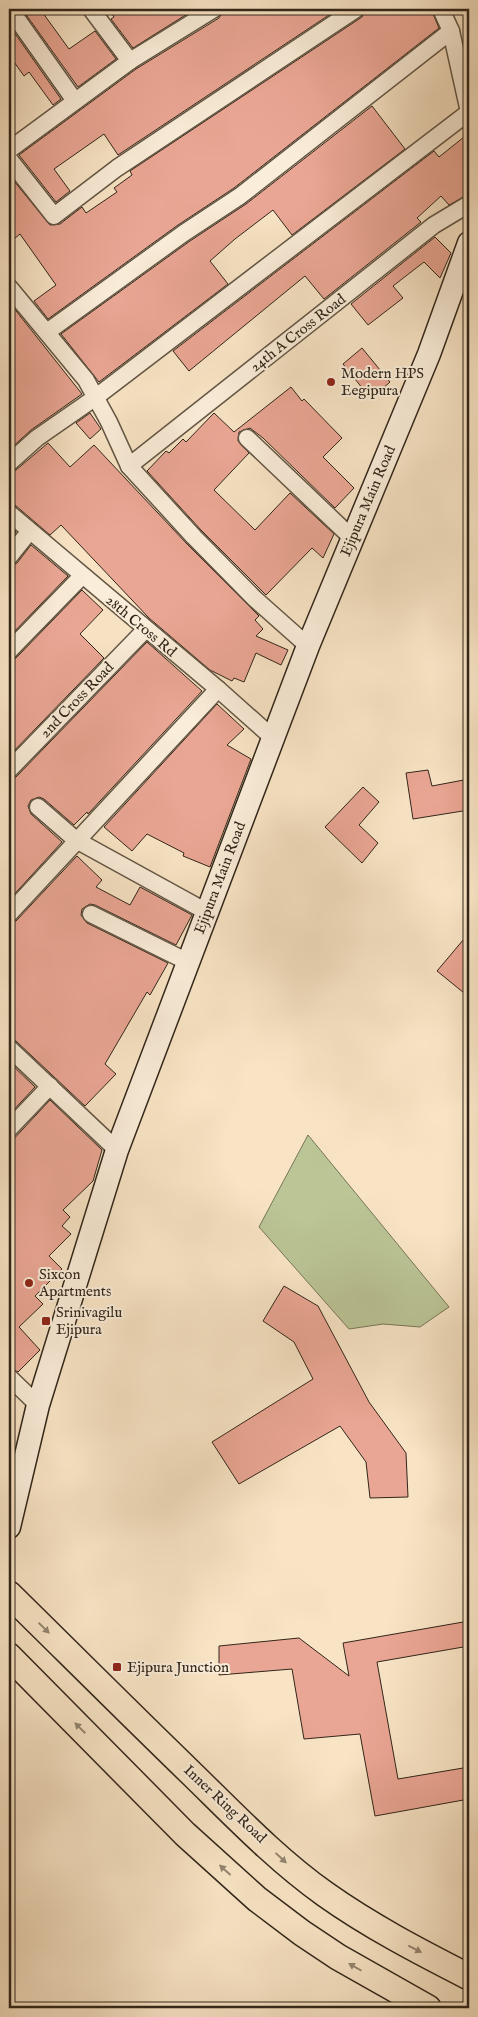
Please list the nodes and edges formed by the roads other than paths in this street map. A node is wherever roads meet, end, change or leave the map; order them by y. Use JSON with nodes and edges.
{"nodes":[{"id":1,"x":10,"y":9,"type":"edge"},
{"id":2,"x":91,"y":9,"type":"edge"},
{"id":3,"x":214,"y":9,"type":"edge"},
{"id":4,"x":356,"y":9,"type":"edge"},
{"id":5,"x":441,"y":9,"type":"edge"},
{"id":6,"x":451,"y":31,"type":"junction"},
{"id":7,"x":130,"y":61,"type":"junction"},
{"id":8,"x":75,"y":101,"type":"junction"},
{"id":9,"x":9,"y":150,"type":"edge"},
{"id":10,"x":9,"y":159,"type":"edge"},
{"id":11,"x":469,"y":204,"type":"edge"},
{"id":12,"x":469,"y":243,"type":"edge"},
{"id":13,"x":9,"y":287,"type":"edge"},
{"id":14,"x":47,"y":332,"type":"junction"},
{"id":15,"x":96,"y":397,"type":"junction"},
{"id":16,"x":248,"y":438,"type":"dead end"},
{"id":17,"x":9,"y":463,"type":"edge"},
{"id":18,"x":129,"y":466,"type":"junction"},
{"id":19,"x":9,"y":514,"type":"edge"},
{"id":20,"x":29,"y":532,"type":"junction"},
{"id":21,"x":352,"y":538,"type":"junction"},
{"id":22,"x":9,"y":557,"type":"edge"},
{"id":23,"x":82,"y":576,"type":"junction"},
{"id":24,"x":145,"y":630,"type":"junction"},
{"id":25,"x":308,"y":646,"type":"junction"},
{"id":26,"x":9,"y":651,"type":"edge"},
{"id":27,"x":218,"y":689,"type":"junction"},
{"id":28,"x":273,"y":738,"type":"junction"},
{"id":29,"x":9,"y":770,"type":"edge"},
{"id":30,"x":38,"y":807,"type":"dead end"},
{"id":31,"x":76,"y":840,"type":"junction"},
{"id":32,"x":208,"y":912,"type":"junction"},
{"id":33,"x":9,"y":914,"type":"edge"},
{"id":34,"x":91,"y":914,"type":"dead end"},
{"id":35,"x":188,"y":962,"type":"junction"},
{"id":36,"x":9,"y":1048,"type":"edge"},
{"id":37,"x":50,"y":1086,"type":"junction"},
{"id":38,"x":9,"y":1129,"type":"edge"},
{"id":39,"x":117,"y":1150,"type":"junction"},
{"id":40,"x":9,"y":1377,"type":"edge"},
{"id":41,"x":38,"y":1405,"type":"junction"},
{"id":42,"x":13,"y":1485,"type":"edge"},
{"id":43,"x":9,"y":1526,"type":"edge"},
{"id":44,"x":9,"y":1594,"type":"edge"},
{"id":45,"x":9,"y":1656,"type":"edge"},
{"id":46,"x":469,"y":1977,"type":"edge"},
{"id":47,"x":428,"y":2008,"type":"edge"}],
"edges":[{"from":1,"to":8,"type":"street"},
{"from":2,"to":7,"type":"street"},
{"from":3,"to":7,"type":"street"},
{"from":4,"to":10,"type":"street"},
{"from":5,"to":6,"type":"street"},
{"from":6,"to":14,"type":"street"},
{"from":6,"to":15,"type":"street"},
{"from":7,"to":8,"type":"street"},
{"from":8,"to":9,"type":"street"},
{"from":11,"to":18,"type":"street","name":"24th A Cross Road"},
{"from":12,"to":21,"type":"street","name":"Ejipura Main Road"},
{"from":13,"to":14,"type":"street"},
{"from":14,"to":15,"type":"street"},
{"from":15,"to":17,"type":"street"},
{"from":15,"to":18,"type":"street"},
{"from":16,"to":21,"type":"street"},
{"from":18,"to":25,"type":"street"},
{"from":19,"to":20,"type":"street","name":"28th Cross Rd"},
{"from":20,"to":22,"type":"street"},
{"from":20,"to":23,"type":"street","name":"28th Cross Rd"},
{"from":21,"to":25,"type":"street","name":"Ejipura Main Road"},
{"from":23,"to":24,"type":"street","name":"28th Cross Rd"},
{"from":23,"to":26,"type":"street"},
{"from":24,"to":27,"type":"street","name":"28th Cross Rd"},
{"from":24,"to":29,"type":"street","name":"2nd Cross Road"},
{"from":25,"to":28,"type":"street","name":"Ejipura Main Road"},
{"from":27,"to":28,"type":"street","name":"28th Cross Rd"},
{"from":27,"to":31,"type":"street"},
{"from":28,"to":32,"type":"street","name":"Ejipura Main Road"},
{"from":30,"to":31,"type":"street"},
{"from":31,"to":32,"type":"street"},
{"from":31,"to":33,"type":"street"},
{"from":32,"to":35,"type":"street","name":"Ejipura Main Road"},
{"from":34,"to":35,"type":"street"},
{"from":35,"to":39,"type":"street","name":"Ejipura Main Road"},
{"from":36,"to":37,"type":"street"},
{"from":37,"to":38,"type":"street"},
{"from":37,"to":39,"type":"street"},
{"from":39,"to":41,"type":"street","name":"Ejipura Main Road"},
{"from":40,"to":41,"type":"street"},
{"from":41,"to":42,"type":"street","name":"Ejipura Main Road"},
{"from":42,"to":43,"type":"street","name":"Ejipura Main Road"},
{"from":44,"to":46,"type":"main road","name":"Inner Ring Road","one_way":true},
{"from":47,"to":45,"type":"main road","one_way":true}]}
